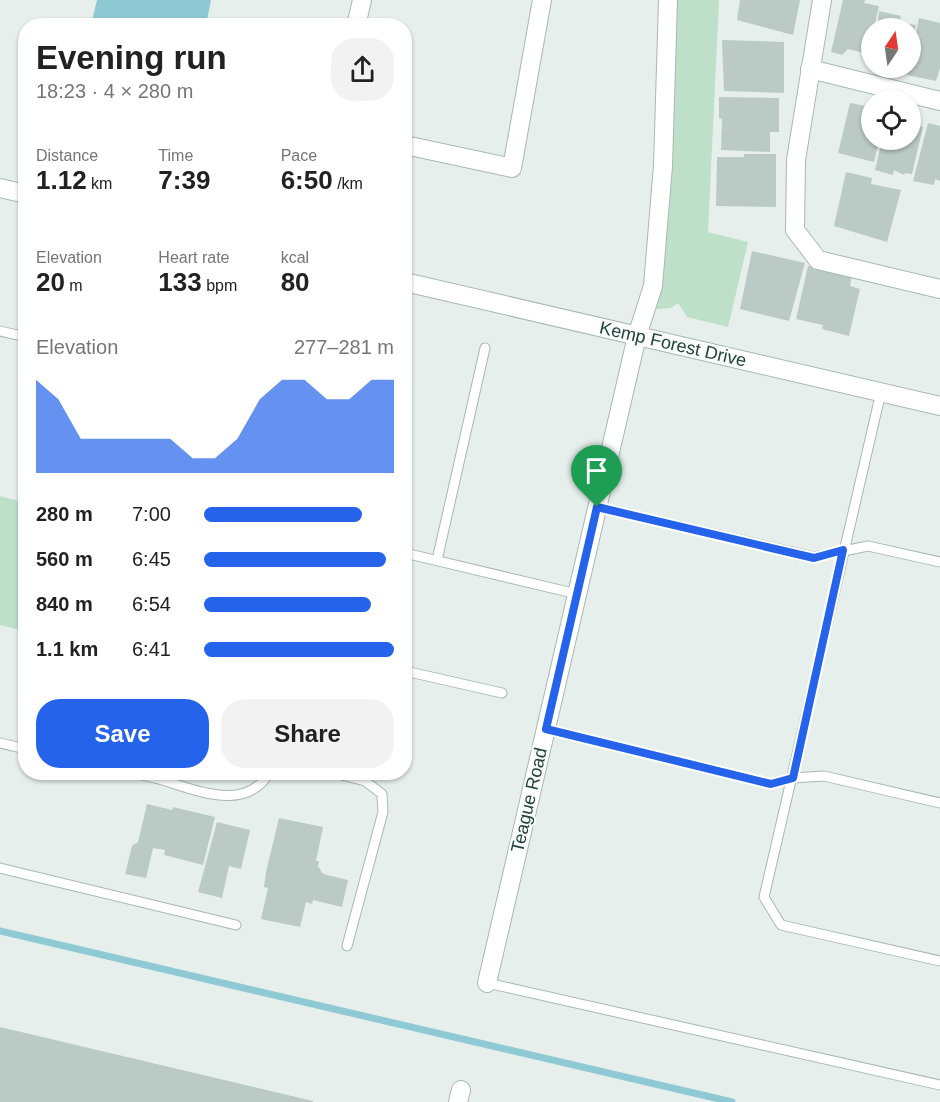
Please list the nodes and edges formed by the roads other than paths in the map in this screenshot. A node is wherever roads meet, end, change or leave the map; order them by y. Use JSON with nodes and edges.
{"nodes":[{"id":1,"x":362,"y":0,"type":"edge"},
{"id":2,"x":542,"y":0,"type":"edge"},
{"id":3,"x":668,"y":0,"type":"edge"},
{"id":4,"x":822,"y":0,"type":"edge"},
{"id":5,"x":358,"y":18,"type":"edge"},
{"id":6,"x":810,"y":69,"type":"junction"},
{"id":7,"x":940,"y":101,"type":"edge"},
{"id":8,"x":412,"y":147,"type":"edge"},
{"id":9,"x":0,"y":188,"type":"edge"},
{"id":10,"x":18,"y":192,"type":"edge"},
{"id":11,"x":412,"y":284,"type":"edge"},
{"id":12,"x":940,"y":289,"type":"edge"},
{"id":13,"x":0,"y":331,"type":"edge"},
{"id":14,"x":18,"y":335,"type":"edge"},
{"id":15,"x":637,"y":336,"type":"junction"},
{"id":16,"x":485,"y":348,"type":"dead end"},
{"id":17,"x":880,"y":392,"type":"junction"},
{"id":18,"x":940,"y":406,"type":"edge"},
{"id":19,"x":597,"y":507,"type":"junction"},
{"id":20,"x":843,"y":550,"type":"junction"},
{"id":21,"x":412,"y":555,"type":"edge"},
{"id":22,"x":437,"y":560,"type":"junction"},
{"id":23,"x":940,"y":562,"type":"edge"},
{"id":24,"x":577,"y":594,"type":"junction"},
{"id":25,"x":412,"y":673,"type":"edge"},
{"id":26,"x":502,"y":693,"type":"dead end"},
{"id":27,"x":546,"y":729,"type":"junction"},
{"id":28,"x":0,"y":743,"type":"edge"},
{"id":29,"x":18,"y":747,"type":"edge"},
{"id":30,"x":793,"y":778,"type":"junction"},
{"id":31,"x":172,"y":780,"type":"edge"},
{"id":32,"x":263,"y":780,"type":"edge"},
{"id":33,"x":361,"y":780,"type":"edge"},
{"id":34,"x":940,"y":803,"type":"edge"},
{"id":35,"x":0,"y":868,"type":"edge"},
{"id":36,"x":236,"y":925,"type":"dead end"},
{"id":37,"x":347,"y":946,"type":"dead end"},
{"id":38,"x":940,"y":961,"type":"edge"},
{"id":39,"x":487,"y":983,"type":"joint"},
{"id":40,"x":940,"y":1085,"type":"edge"}],
"edges":[{"from":1,"to":5,"type":"street"},
{"from":2,"to":8,"type":"street"},
{"from":3,"to":15,"type":"street","name":"Teague Road"},
{"from":4,"to":6,"type":"street"},
{"from":6,"to":7,"type":"street"},
{"from":6,"to":12,"type":"street"},
{"from":9,"to":10,"type":"street"},
{"from":11,"to":15,"type":"street","name":"Kemp Forest Drive"},
{"from":13,"to":14,"type":"lane"},
{"from":15,"to":17,"type":"street","name":"Kemp Forest Drive"},
{"from":15,"to":19,"type":"street","name":"Teague Road"},
{"from":16,"to":22,"type":"lane"},
{"from":17,"to":18,"type":"street","name":"Kemp Forest Drive"},
{"from":17,"to":20,"type":"lane"},
{"from":19,"to":20,"type":"lane"},
{"from":19,"to":24,"type":"street","name":"Teague Road"},
{"from":20,"to":23,"type":"lane"},
{"from":20,"to":30,"type":"lane"},
{"from":21,"to":22,"type":"lane"},
{"from":22,"to":24,"type":"lane"},
{"from":24,"to":27,"type":"street","name":"Teague Road"},
{"from":25,"to":26,"type":"lane"},
{"from":27,"to":30,"type":"lane"},
{"from":27,"to":39,"type":"street","name":"Teague Road"},
{"from":28,"to":29,"type":"lane"},
{"from":30,"to":34,"type":"lane"},
{"from":30,"to":38,"type":"lane"},
{"from":31,"to":32,"type":"lane"},
{"from":33,"to":37,"type":"lane"},
{"from":35,"to":36,"type":"lane"},
{"from":39,"to":40,"type":"lane"}]}
